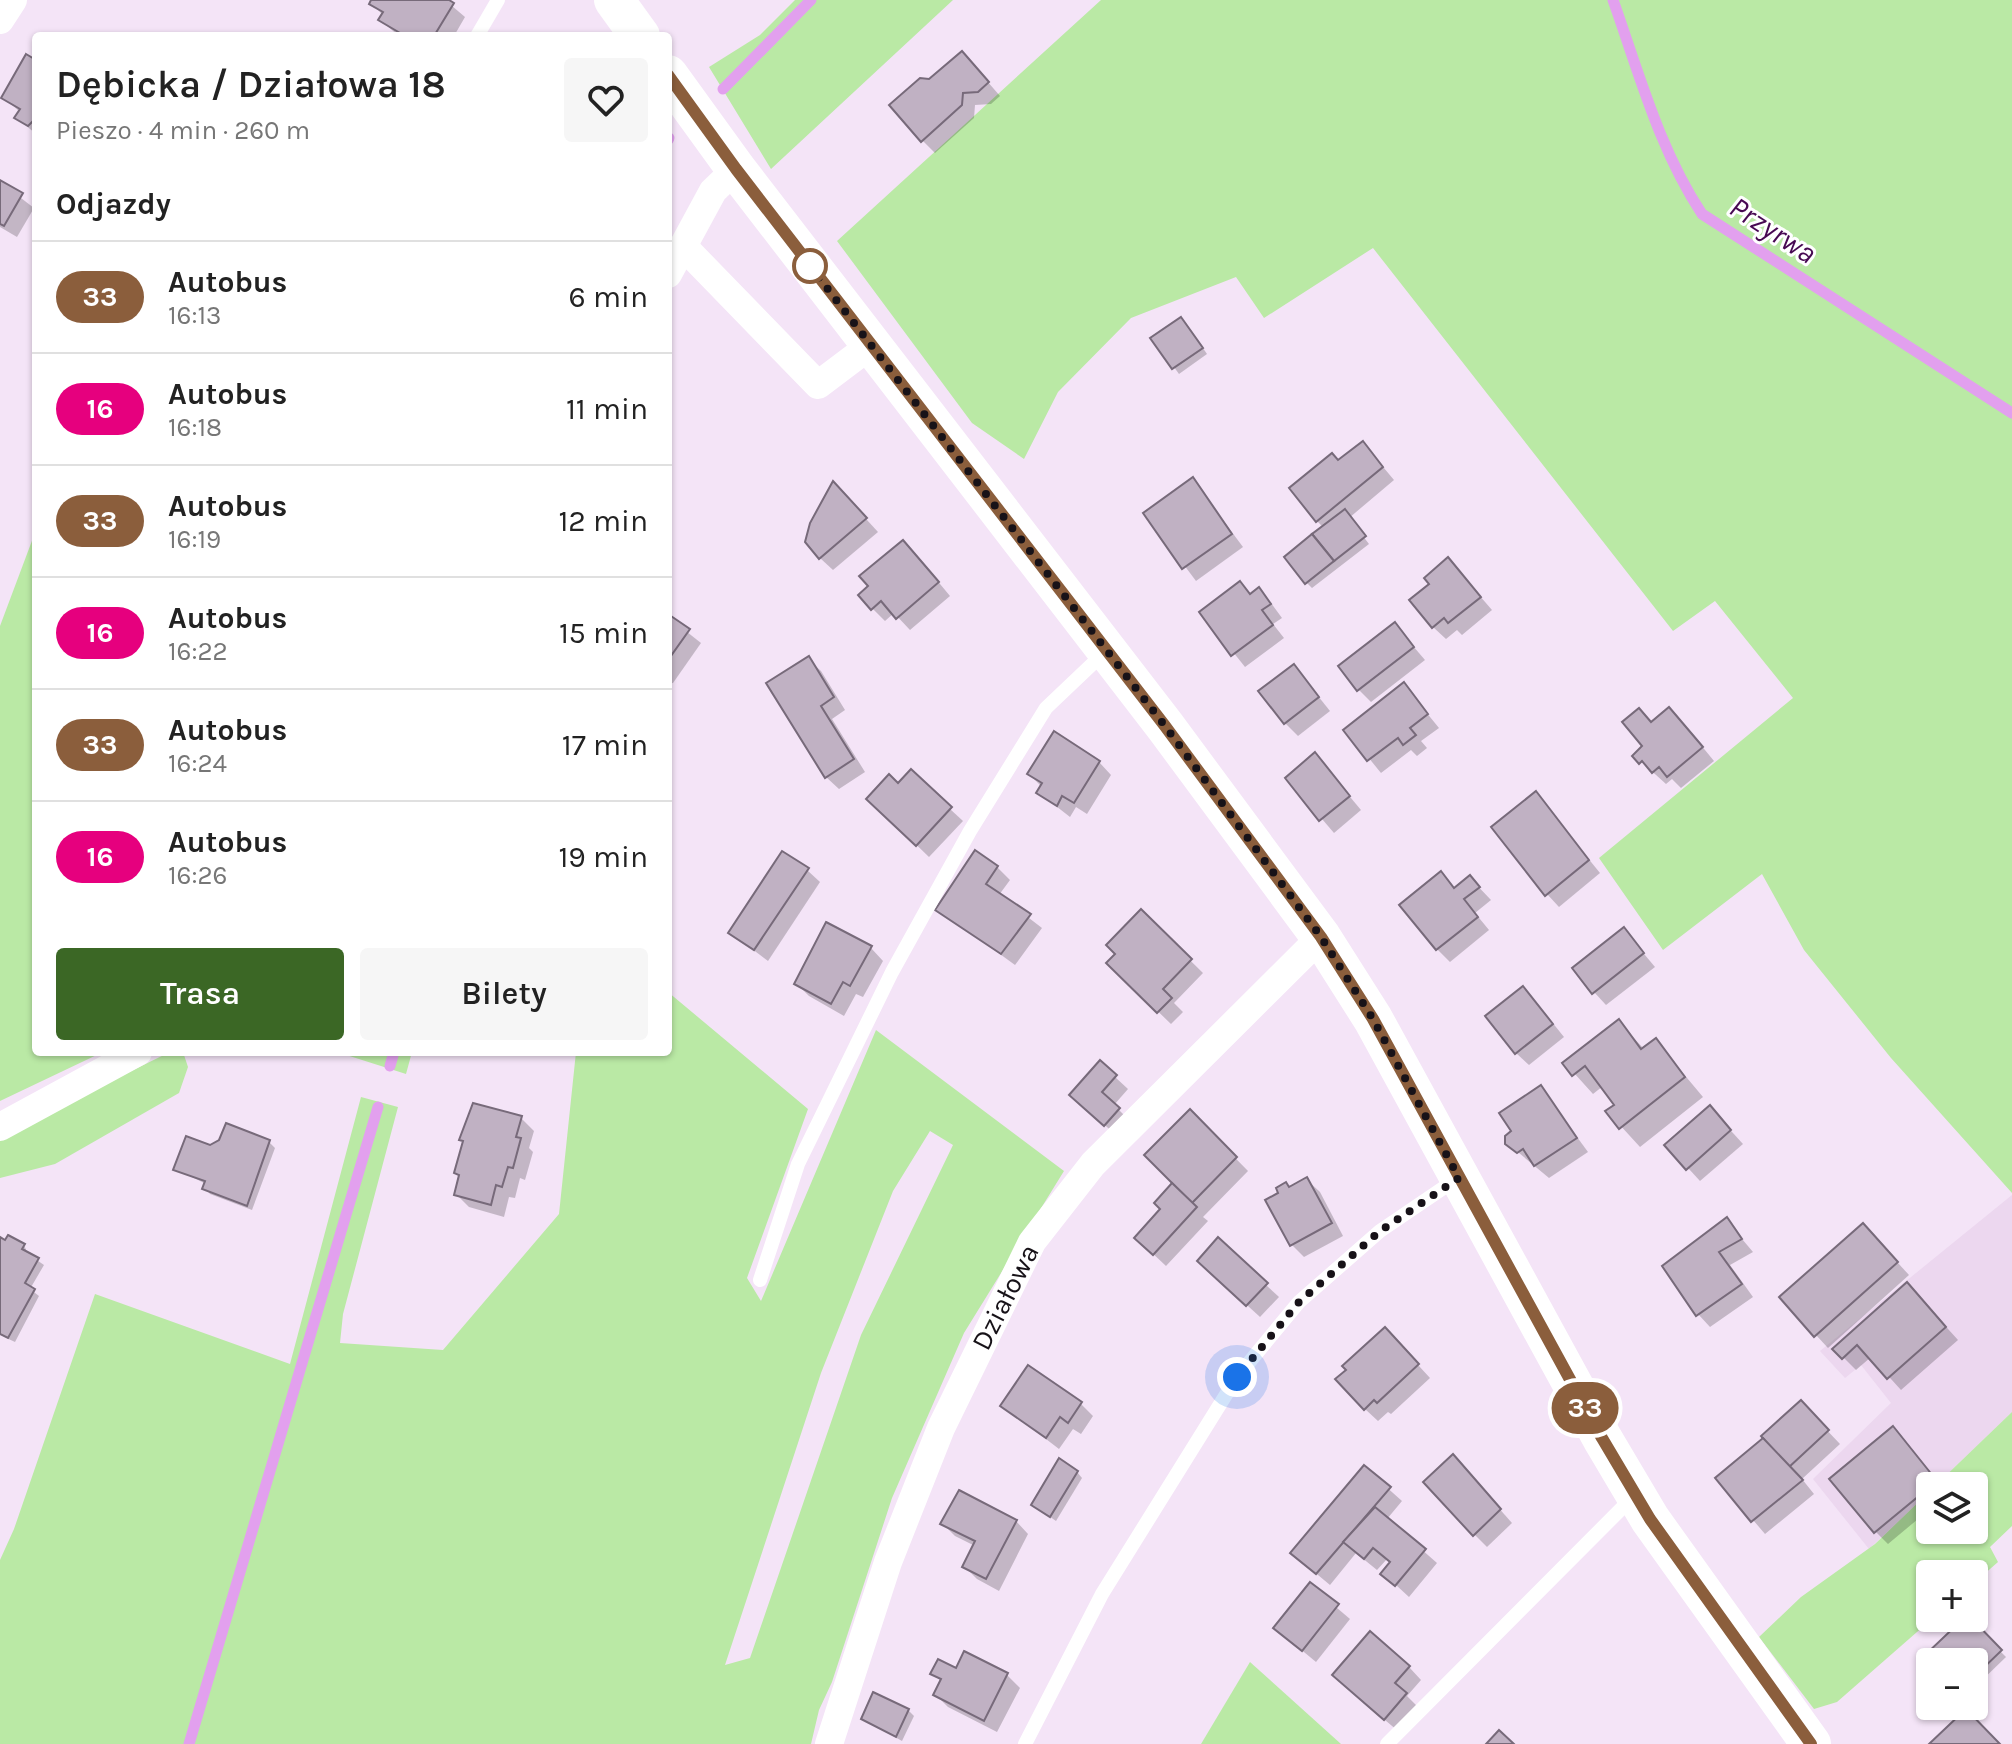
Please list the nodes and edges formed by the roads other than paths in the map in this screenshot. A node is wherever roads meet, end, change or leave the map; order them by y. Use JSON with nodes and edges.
{"nodes":[{"id":1,"x":13,"y":0,"type":"edge"},
{"id":2,"x":498,"y":0,"type":"edge"},
{"id":3,"x":614,"y":0,"type":"edge"},
{"id":4,"x":0,"y":20,"type":"edge"},
{"id":5,"x":479,"y":32,"type":"edge"},
{"id":6,"x":637,"y":32,"type":"edge"},
{"id":7,"x":672,"y":81,"type":"edge"},
{"id":8,"x":736,"y":169,"type":"junction"},
{"id":9,"x":683,"y":246,"type":"junction"},
{"id":10,"x":672,"y":267,"type":"edge"},
{"id":11,"x":871,"y":345,"type":"junction"},
{"id":12,"x":1106,"y":651,"type":"junction"},
{"id":13,"x":1321,"y":937,"type":"junction"},
{"id":14,"x":131,"y":1056,"type":"edge"},
{"id":15,"x":0,"y":1127,"type":"edge"},
{"id":16,"x":1459,"y":1178,"type":"junction"},
{"id":17,"x":760,"y":1280,"type":"dead end"},
{"id":18,"x":1636,"y":1495,"type":"junction"},
{"id":19,"x":829,"y":1744,"type":"edge"},
{"id":20,"x":1025,"y":1744,"type":"edge"},
{"id":21,"x":1387,"y":1744,"type":"edge"},
{"id":22,"x":1811,"y":1744,"type":"edge"}],
"edges":[{"from":1,"to":4,"type":"street"},
{"from":2,"to":5,"type":"lane"},
{"from":3,"to":6,"type":"street"},
{"from":7,"to":8,"type":"street"},
{"from":8,"to":9,"type":"street"},
{"from":8,"to":11,"type":"street"},
{"from":9,"to":10,"type":"street"},
{"from":9,"to":11,"type":"street"},
{"from":11,"to":12,"type":"street"},
{"from":12,"to":13,"type":"street"},
{"from":12,"to":17,"type":"lane"},
{"from":13,"to":16,"type":"street"},
{"from":13,"to":19,"type":"street","name":"Działowa"},
{"from":14,"to":15,"type":"street"},
{"from":16,"to":18,"type":"street"},
{"from":16,"to":20,"type":"lane"},
{"from":18,"to":21,"type":"lane"},
{"from":18,"to":22,"type":"street"}]}
